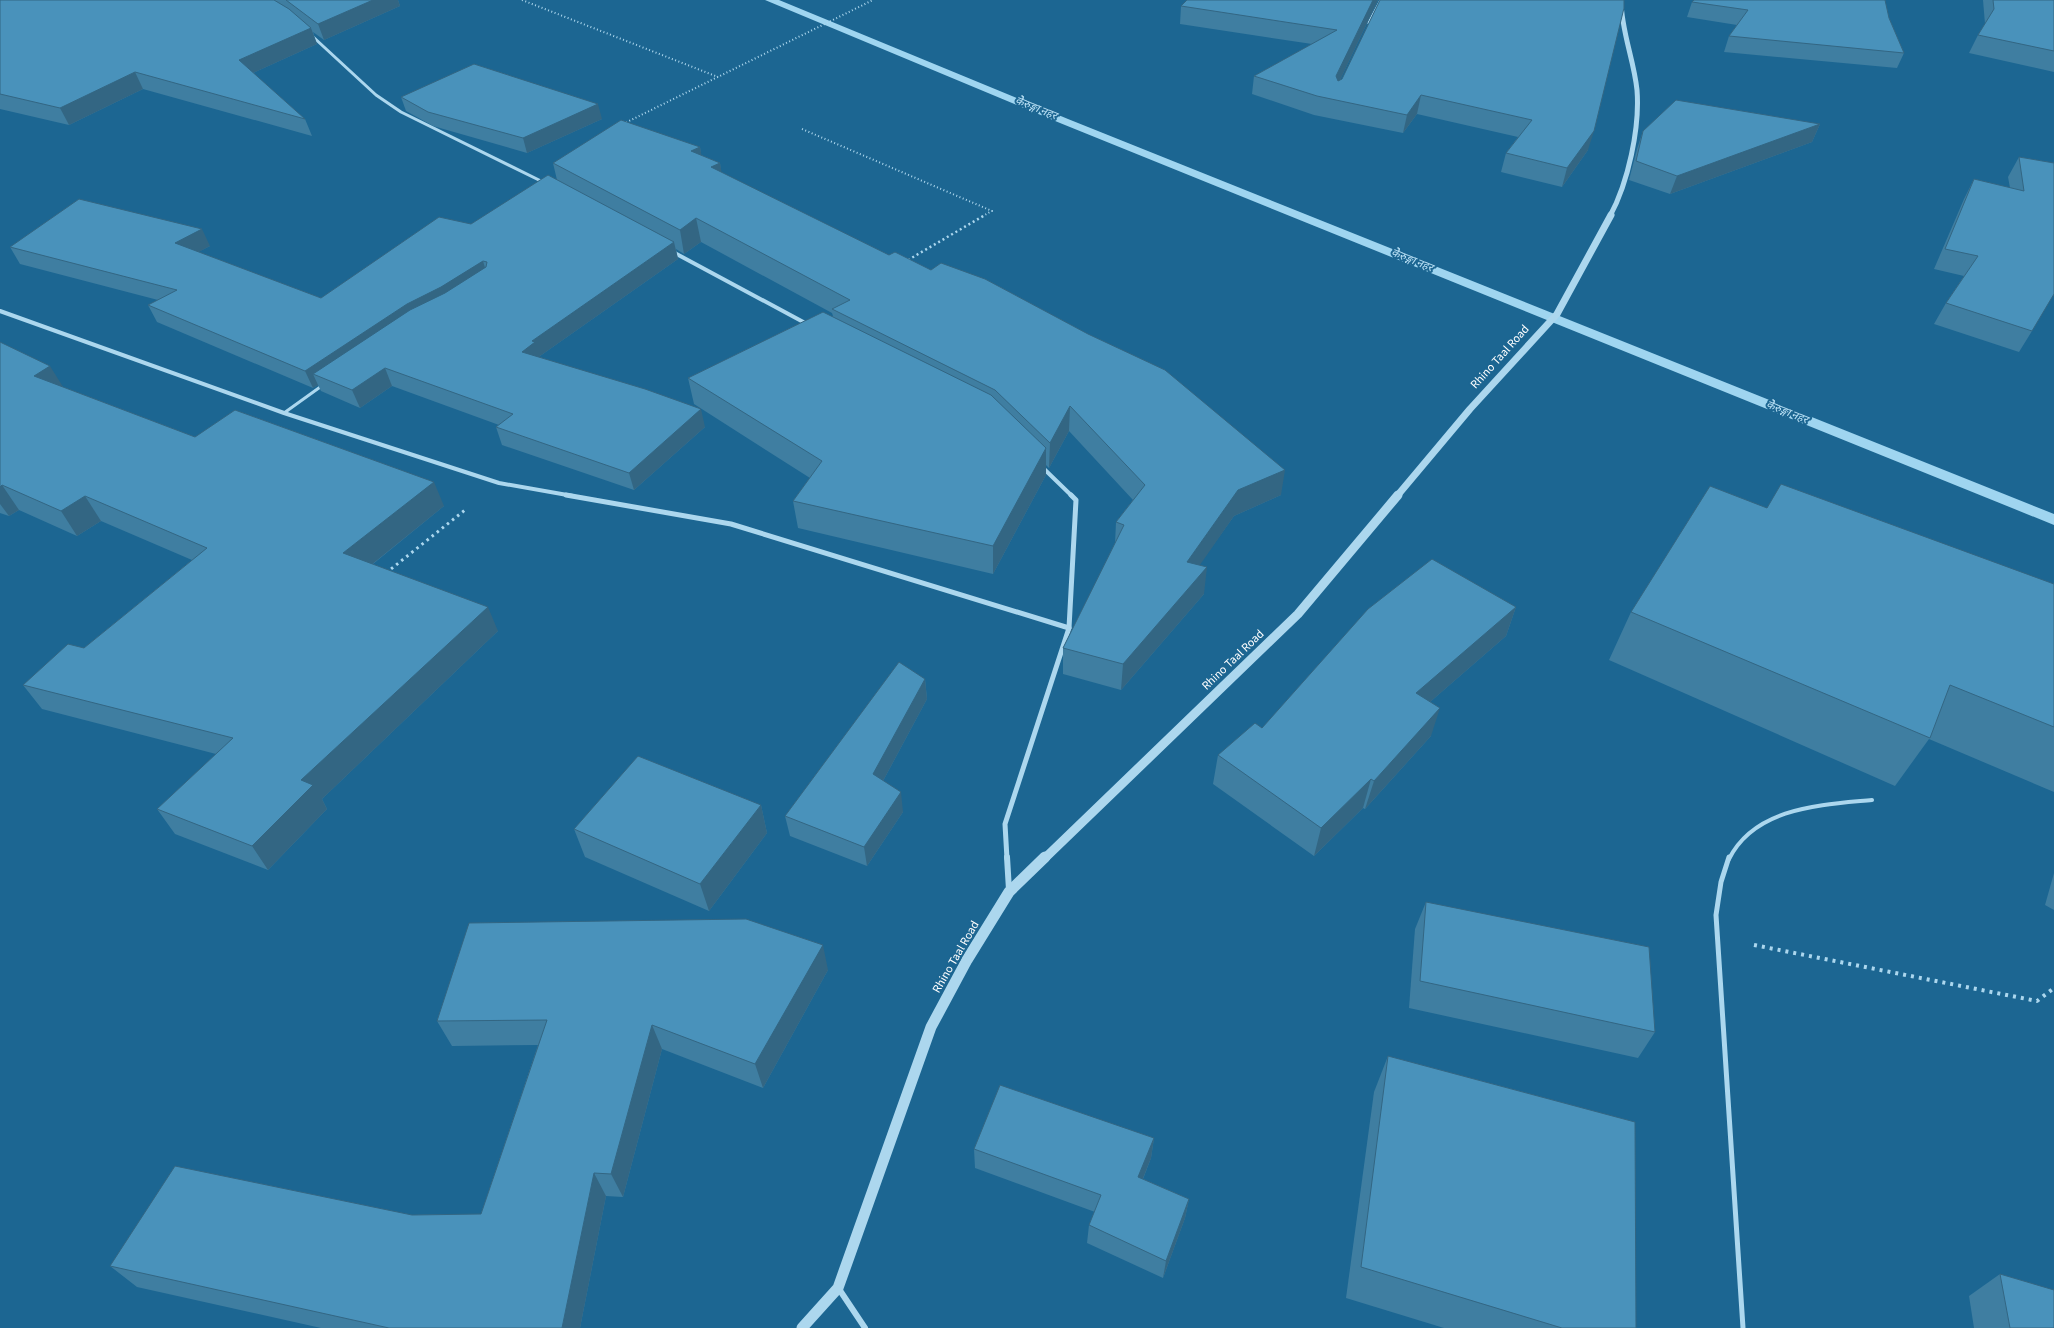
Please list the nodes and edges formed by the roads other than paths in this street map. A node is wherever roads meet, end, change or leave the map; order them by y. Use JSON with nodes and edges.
{"nodes":[{"id":1,"x":1381,"y":0,"type":"edge"},
{"id":2,"x":1621,"y":0,"type":"edge"},
{"id":3,"x":1368,"y":26,"type":"edge"},
{"id":4,"x":310,"y":34,"type":"edge"},
{"id":5,"x":549,"y":185,"type":"edge"},
{"id":6,"x":668,"y":250,"type":"edge"},
{"id":7,"x":0,"y":311,"type":"edge"},
{"id":8,"x":809,"y":325,"type":"edge"},
{"id":9,"x":330,"y":381,"type":"edge"},
{"id":10,"x":284,"y":413,"type":"junction"},
{"id":11,"x":1035,"y":460,"type":"edge"},
{"id":12,"x":1069,"y":628,"type":"junction"},
{"id":13,"x":1872,"y":800,"type":"dead end"},
{"id":14,"x":1009,"y":892,"type":"junction"},
{"id":15,"x":838,"y":1288,"type":"junction"},
{"id":16,"x":802,"y":1328,"type":"edge"},
{"id":17,"x":865,"y":1328,"type":"edge"},
{"id":18,"x":1744,"y":1328,"type":"edge"}],
"edges":[{"from":1,"to":3,"type":"street"},
{"from":2,"to":14,"type":"street","name":"Rhino Taal Road"},
{"from":4,"to":5,"type":"street"},
{"from":6,"to":8,"type":"street"},
{"from":7,"to":10,"type":"street"},
{"from":9,"to":10,"type":"lane"},
{"from":10,"to":12,"type":"street"},
{"from":11,"to":12,"type":"street"},
{"from":12,"to":14,"type":"street"},
{"from":13,"to":18,"type":"lane"},
{"from":14,"to":15,"type":"street","name":"Rhino Taal Road"},
{"from":15,"to":16,"type":"street","name":"Rhino Taal Road"},
{"from":15,"to":17,"type":"street"}]}
